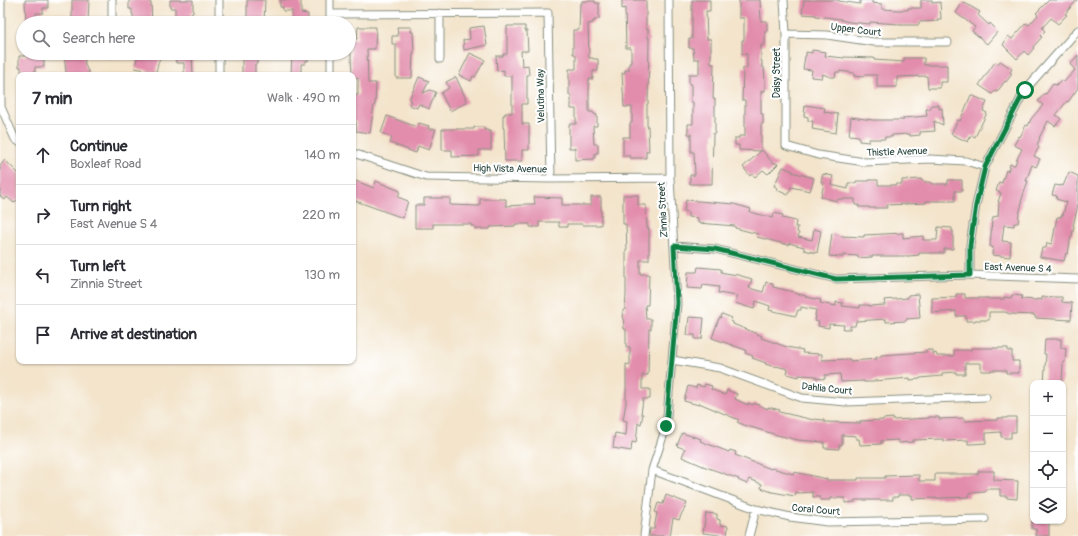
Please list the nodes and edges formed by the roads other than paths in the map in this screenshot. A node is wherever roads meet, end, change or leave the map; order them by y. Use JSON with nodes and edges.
{"nodes":[{"id":1,"x":1,"y":0,"type":"edge"},
{"id":2,"x":112,"y":0,"type":"edge"},
{"id":3,"x":219,"y":0,"type":"edge"},
{"id":4,"x":330,"y":0,"type":"edge"},
{"id":5,"x":669,"y":0,"type":"edge"},
{"id":6,"x":784,"y":0,"type":"edge"},
{"id":7,"x":440,"y":13,"type":"junction"},
{"id":8,"x":330,"y":14,"type":"joint"},
{"id":9,"x":112,"y":16,"type":"edge"},
{"id":10,"x":219,"y":16,"type":"edge"},
{"id":11,"x":1078,"y":30,"type":"edge"},
{"id":12,"x":786,"y":34,"type":"junction"},
{"id":13,"x":948,"y":42,"type":"dead end"},
{"id":14,"x":219,"y":60,"type":"edge"},
{"id":15,"x":331,"y":60,"type":"edge"},
{"id":16,"x":440,"y":60,"type":"dead end"},
{"id":17,"x":219,"y":72,"type":"edge"},
{"id":18,"x":331,"y":72,"type":"edge"},
{"id":19,"x":16,"y":140,"type":"edge"},
{"id":20,"x":786,"y":146,"type":"joint"},
{"id":21,"x":356,"y":154,"type":"edge"},
{"id":22,"x":985,"y":167,"type":"junction"},
{"id":23,"x":670,"y":178,"type":"junction"},
{"id":24,"x":551,"y":179,"type":"junction"},
{"id":25,"x":674,"y":246,"type":"junction"},
{"id":26,"x":970,"y":275,"type":"junction"},
{"id":27,"x":1078,"y":279,"type":"edge"},
{"id":28,"x":672,"y":360,"type":"junction"},
{"id":29,"x":986,"y":397,"type":"dead end"},
{"id":30,"x":652,"y":470,"type":"junction"},
{"id":31,"x":756,"y":509,"type":"junction"},
{"id":32,"x":985,"y":519,"type":"dead end"},
{"id":33,"x":644,"y":536,"type":"edge"},
{"id":34,"x":749,"y":536,"type":"edge"}],
"edges":[{"from":1,"to":19,"type":"street"},
{"from":2,"to":9,"type":"street"},
{"from":3,"to":10,"type":"street"},
{"from":4,"to":8,"type":"street"},
{"from":5,"to":23,"type":"street","name":"Zinnia Street"},
{"from":6,"to":12,"type":"street","name":"Daisy Street"},
{"from":7,"to":8,"type":"street"},
{"from":7,"to":16,"type":"street"},
{"from":7,"to":24,"type":"street","name":"Velutina Way"},
{"from":11,"to":22,"type":"street"},
{"from":12,"to":13,"type":"street","name":"Upper Court"},
{"from":12,"to":20,"type":"street","name":"Daisy Street"},
{"from":14,"to":17,"type":"street"},
{"from":15,"to":18,"type":"street"},
{"from":20,"to":22,"type":"street","name":"Thistle Avenue"},
{"from":21,"to":24,"type":"street","name":"High Vista Avenue"},
{"from":22,"to":26,"type":"street"},
{"from":23,"to":24,"type":"street","name":"High Vista Avenue"},
{"from":23,"to":25,"type":"street","name":"Zinnia Street"},
{"from":25,"to":26,"type":"street","name":"East Avenue S 4"},
{"from":25,"to":28,"type":"street","name":"Zinnia Street"},
{"from":26,"to":27,"type":"street","name":"East Avenue S 4"},
{"from":28,"to":29,"type":"street","name":"Dahlia Court"},
{"from":28,"to":30,"type":"street","name":"Zinnia Street"},
{"from":30,"to":31,"type":"street","name":"Coral Court"},
{"from":30,"to":33,"type":"street","name":"Zinnia Street"},
{"from":31,"to":32,"type":"street","name":"Coral Court"},
{"from":31,"to":34,"type":"street"}]}
